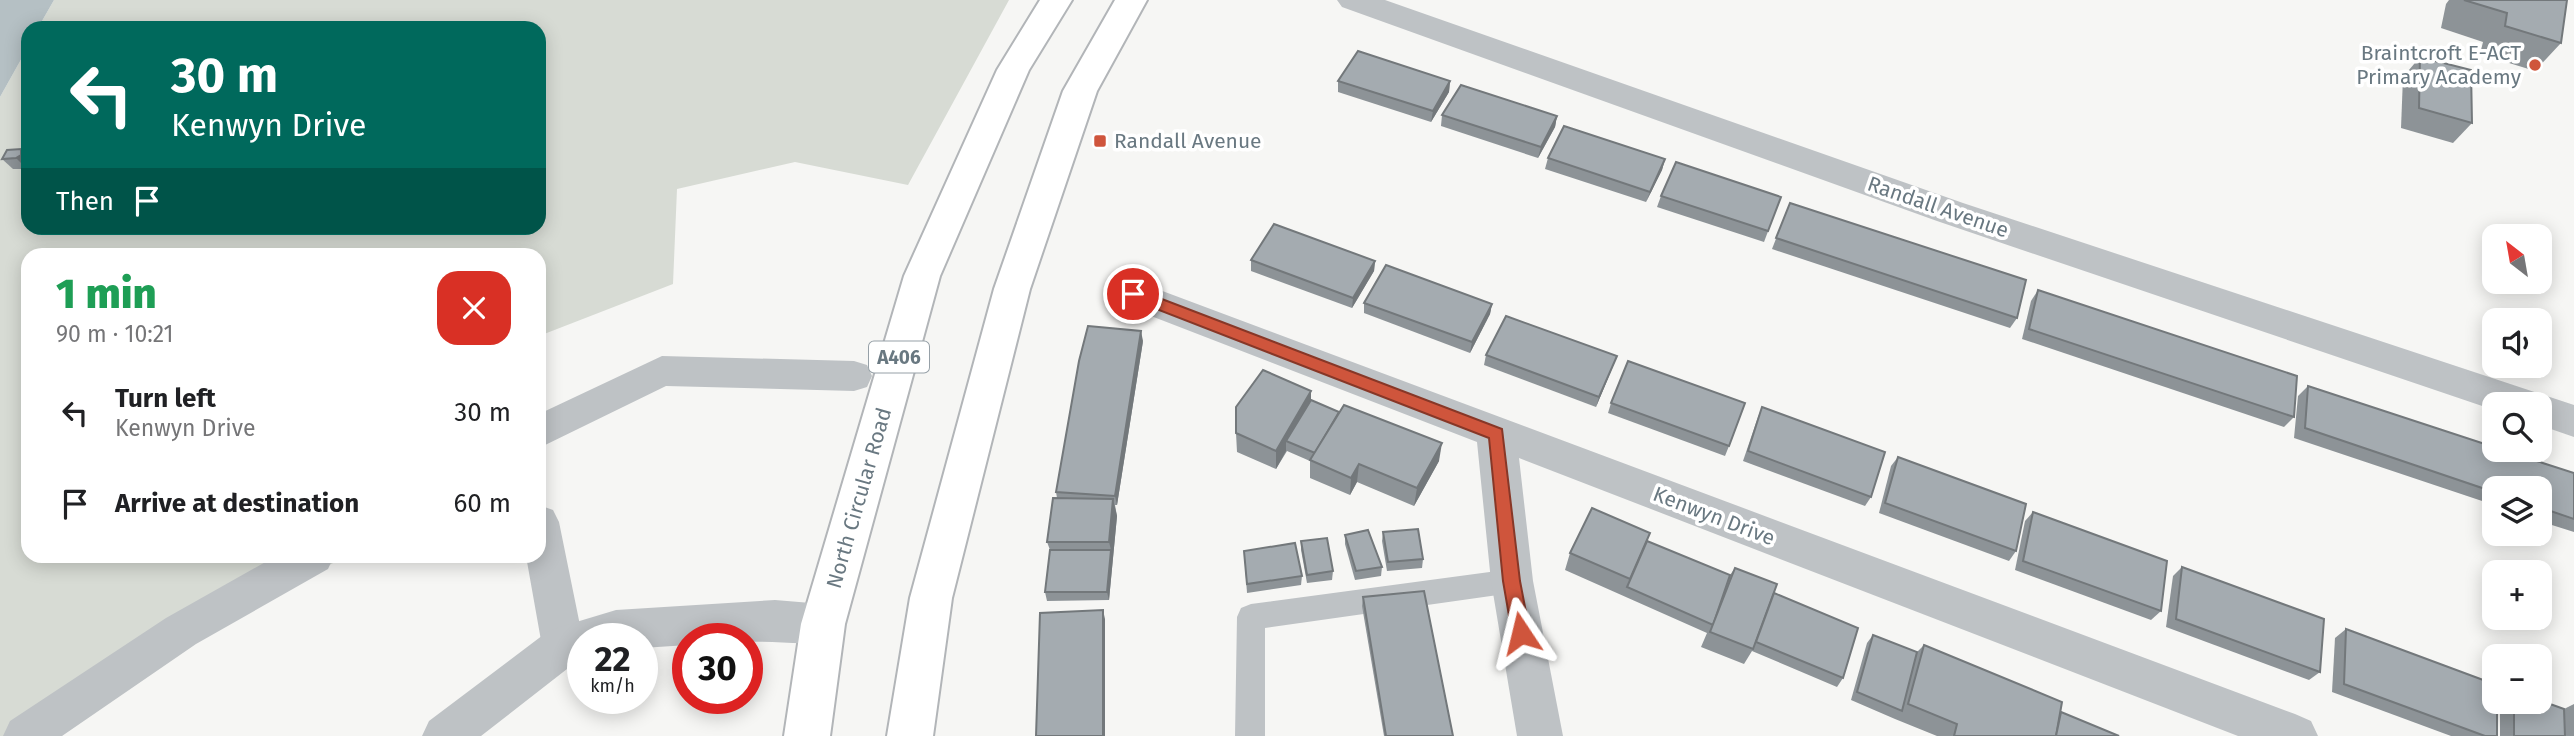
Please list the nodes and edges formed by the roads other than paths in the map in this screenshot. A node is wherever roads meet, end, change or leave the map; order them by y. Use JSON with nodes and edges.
{"nodes":[{"id":1,"x":1056,"y":0,"type":"edge"},
{"id":2,"x":1131,"y":0,"type":"edge"},
{"id":3,"x":1353,"y":0,"type":"edge"},
{"id":4,"x":1133,"y":294,"type":"dead end"},
{"id":5,"x":854,"y":376,"type":"dead end"},
{"id":6,"x":2489,"y":392,"type":"edge"},
{"id":7,"x":2552,"y":413,"type":"edge"},
{"id":8,"x":2574,"y":421,"type":"edge"},
{"id":9,"x":546,"y":429,"type":"edge"},
{"id":10,"x":1496,"y":434,"type":"junction"},
{"id":11,"x":546,"y":544,"type":"edge"},
{"id":12,"x":302,"y":563,"type":"edge"},
{"id":13,"x":1512,"y":581,"type":"junction"},
{"id":14,"x":572,"y":623,"type":"edge"},
{"id":15,"x":823,"y":624,"type":"junction"},
{"id":16,"x":658,"y":627,"type":"edge"},
{"id":17,"x":567,"y":650,"type":"edge"},
{"id":18,"x":24,"y":736,"type":"edge"},
{"id":19,"x":445,"y":736,"type":"edge"},
{"id":20,"x":807,"y":736,"type":"edge"},
{"id":21,"x":910,"y":736,"type":"edge"},
{"id":22,"x":1250,"y":736,"type":"edge"},
{"id":23,"x":1540,"y":736,"type":"edge"},
{"id":24,"x":2295,"y":736,"type":"edge"}],
"edges":[{"from":1,"to":15,"type":"highway","name":"North Circular Road","number":"A406"},
{"from":2,"to":21,"type":"highway"},
{"from":3,"to":6,"type":"street","name":"Randall Avenue"},
{"from":4,"to":10,"type":"street","name":"Kenwyn Drive"},
{"from":5,"to":9,"type":"street"},
{"from":7,"to":8,"type":"street"},
{"from":10,"to":13,"type":"street"},
{"from":10,"to":24,"type":"street","name":"Kenwyn Drive"},
{"from":11,"to":14,"type":"street"},
{"from":12,"to":18,"type":"street"},
{"from":13,"to":22,"type":"lane"},
{"from":13,"to":23,"type":"street"},
{"from":15,"to":16,"type":"street"},
{"from":15,"to":20,"type":"highway","name":"North Circular Road","number":"A406"},
{"from":17,"to":19,"type":"street"}]}
